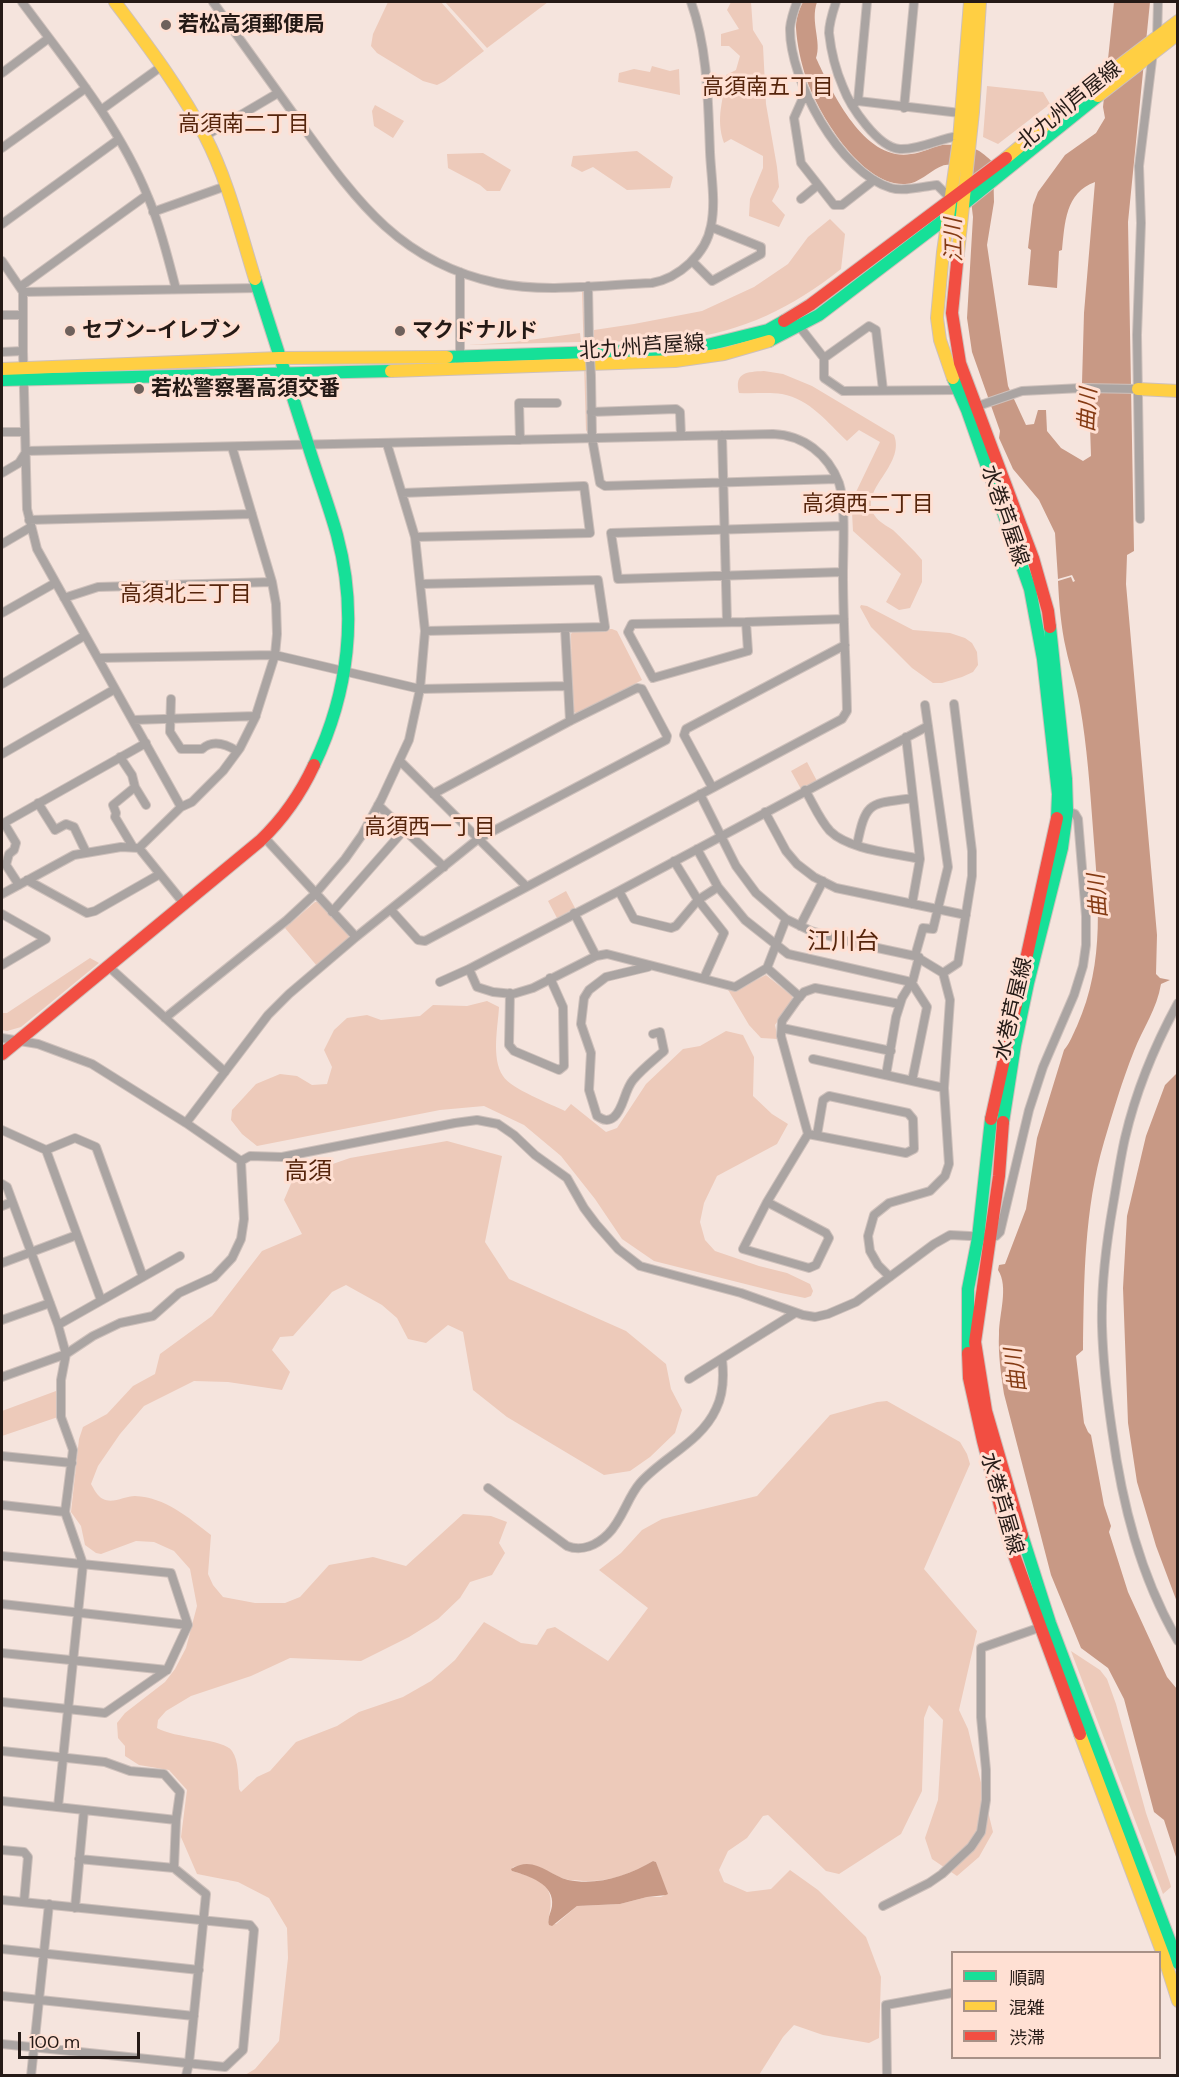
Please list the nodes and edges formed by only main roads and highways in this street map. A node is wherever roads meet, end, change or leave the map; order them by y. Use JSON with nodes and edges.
{"nodes":[{"id":1,"x":115,"y":2,"type":"edge"},
{"id":2,"x":970,"y":2,"type":"edge"},
{"id":3,"x":980,"y":2,"type":"edge"},
{"id":4,"x":1178,"y":21,"type":"edge"},
{"id":5,"x":1178,"y":34,"type":"edge"},
{"id":6,"x":1153,"y":46,"type":"junction"},
{"id":7,"x":1098,"y":89,"type":"junction"},
{"id":8,"x":962,"y":141,"type":"junction"},
{"id":9,"x":963,"y":196,"type":"junction"},
{"id":10,"x":950,"y":216,"type":"junction"},
{"id":11,"x":279,"y":358,"type":"junction"},
{"id":12,"x":460,"y":363,"type":"junction"},
{"id":13,"x":2,"y":369,"type":"edge"},
{"id":14,"x":284,"y":373,"type":"junction"},
{"id":15,"x":23,"y":374,"type":"junction"},
{"id":16,"x":2,"y":380,"type":"edge"},
{"id":17,"x":1135,"y":388,"type":"road end"},
{"id":18,"x":1178,"y":391,"type":"edge"},
{"id":19,"x":2,"y":1054,"type":"edge"},
{"id":20,"x":984,"y":1237,"type":"junction"},
{"id":21,"x":1171,"y":1957,"type":"edge"},
{"id":22,"x":1178,"y":2001,"type":"edge"}],
"edges":[{"from":1,"to":11,"type":"main road"},
{"from":2,"to":8,"type":"main road","name":"水巻芦屋線"},
{"from":3,"to":8,"type":"main road","name":"水巻芦屋線"},
{"from":4,"to":6,"type":"main road","name":"北九州芦屋線"},
{"from":5,"to":6,"type":"main road","name":"北九州芦屋線"},
{"from":6,"to":7,"type":"main road","name":"北九州芦屋線"},
{"from":7,"to":9,"type":"main road","name":"北九州芦屋線"},
{"from":7,"to":9,"type":"main road","name":"北九州芦屋線"},
{"from":8,"to":9,"type":"main road","name":"水巻芦屋線"},
{"from":9,"to":10,"type":"main road","name":"北九州芦屋線"},
{"from":9,"to":12,"type":"main road","name":"北九州芦屋線"},
{"from":9,"to":20,"type":"main road","name":"水巻芦屋線"},
{"from":10,"to":12,"type":"main road","name":"北九州芦屋線"},
{"from":10,"to":20,"type":"main road","name":"水巻芦屋線"},
{"from":11,"to":12,"type":"main road","name":"北九州芦屋線"},
{"from":11,"to":14,"type":"main road"},
{"from":11,"to":15,"type":"main road","name":"北九州芦屋線"},
{"from":12,"to":14,"type":"main road","name":"北九州芦屋線"},
{"from":13,"to":15,"type":"main road","name":"北九州芦屋線"},
{"from":14,"to":15,"type":"main road","name":"北九州芦屋線"},
{"from":14,"to":19,"type":"main road"},
{"from":15,"to":16,"type":"main road","name":"北九州芦屋線"},
{"from":17,"to":18,"type":"main road"},
{"from":20,"to":21,"type":"main road","name":"水巻芦屋線"},
{"from":21,"to":22,"type":"main road","name":"水巻芦屋線"}]}
